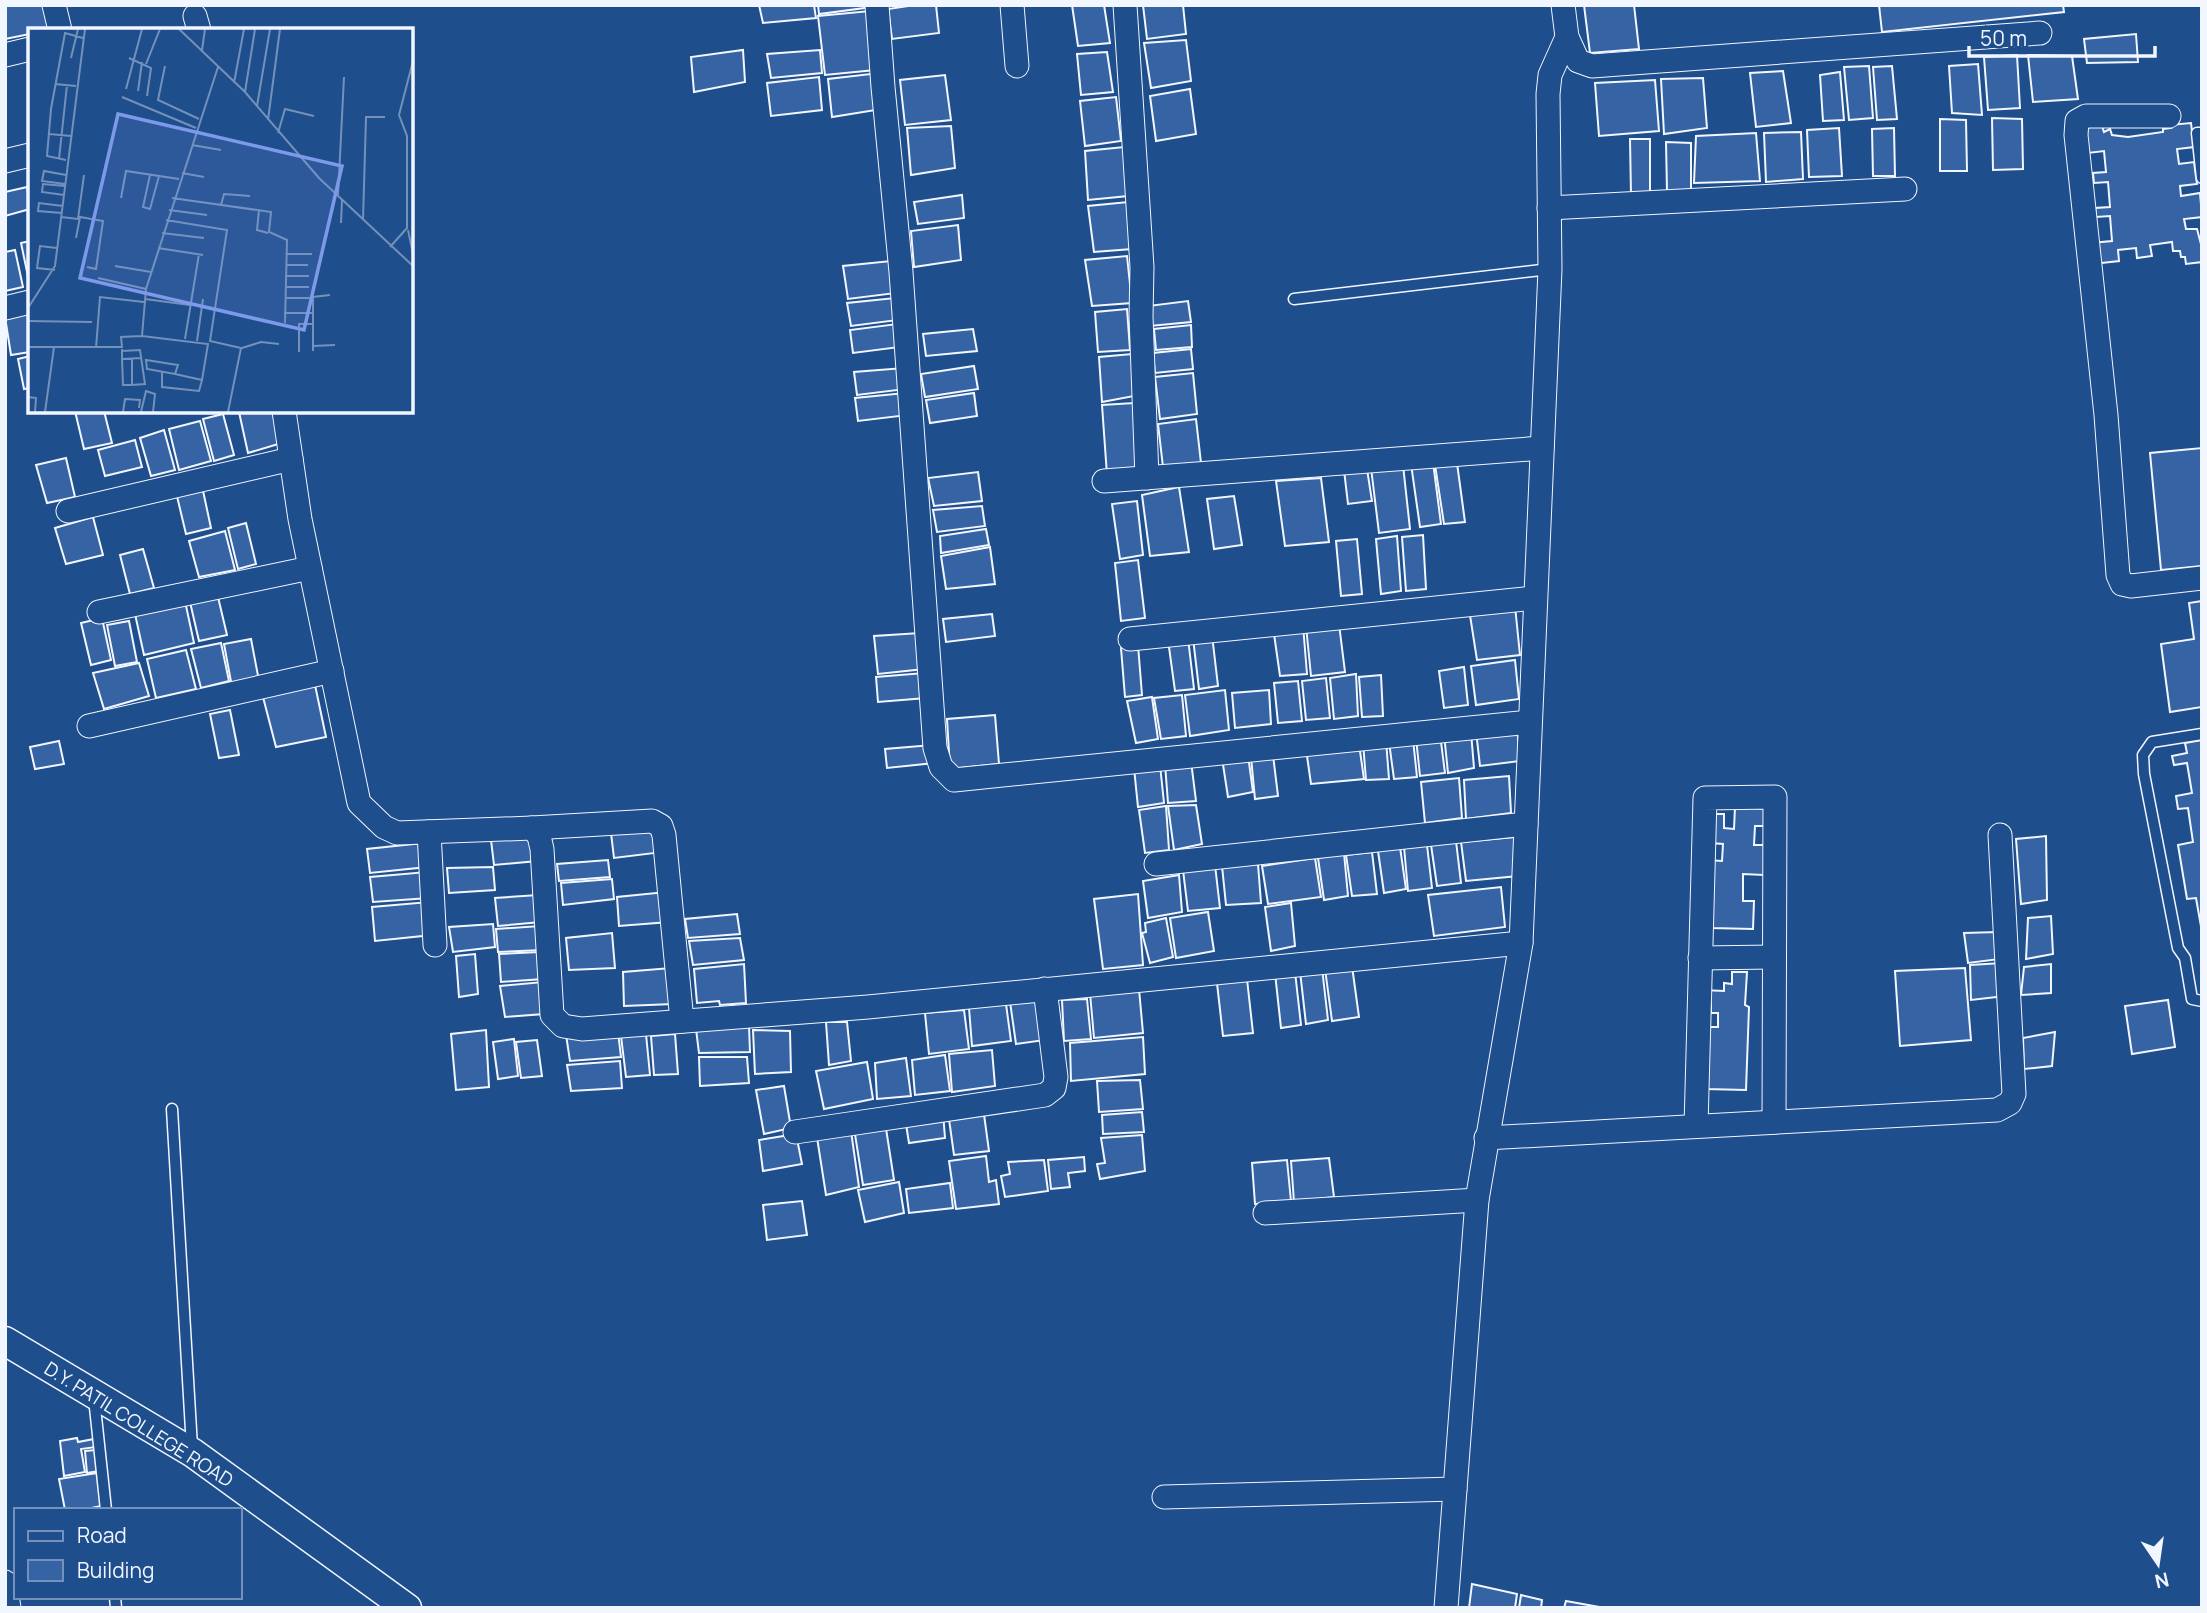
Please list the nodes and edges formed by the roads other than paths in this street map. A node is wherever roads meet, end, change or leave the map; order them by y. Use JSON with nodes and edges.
{"nodes":[{"id":1,"x":54,"y":5,"type":"edge"},
{"id":2,"x":877,"y":5,"type":"edge"},
{"id":3,"x":1012,"y":5,"type":"edge"},
{"id":4,"x":1125,"y":5,"type":"edge"},
{"id":5,"x":1563,"y":5,"type":"edge"},
{"id":6,"x":60,"y":28,"type":"edge"},
{"id":7,"x":2040,"y":33,"type":"dead end"},
{"id":8,"x":1567,"y":37,"type":"junction"},
{"id":9,"x":28,"y":49,"type":"edge"},
{"id":10,"x":5,"y":55,"type":"edge"},
{"id":11,"x":1017,"y":65,"type":"dead end"},
{"id":12,"x":2169,"y":116,"type":"dead end"},
{"id":13,"x":2202,"y":133,"type":"edge"},
{"id":14,"x":28,"y":155,"type":"edge"},
{"id":15,"x":5,"y":161,"type":"edge"},
{"id":16,"x":2202,"y":178,"type":"edge"},
{"id":17,"x":1905,"y":189,"type":"dead end"},
{"id":18,"x":1549,"y":208,"type":"junction"},
{"id":19,"x":1550,"y":269,"type":"junction"},
{"id":20,"x":1294,"y":299,"type":"dead end"},
{"id":21,"x":28,"y":303,"type":"edge"},
{"id":22,"x":5,"y":309,"type":"edge"},
{"id":23,"x":284,"y":413,"type":"edge"},
{"id":24,"x":1542,"y":448,"type":"junction"},
{"id":25,"x":291,"y":459,"type":"junction"},
{"id":26,"x":1147,"y":478,"type":"junction"},
{"id":27,"x":1104,"y":481,"type":"dead end"},
{"id":28,"x":68,"y":511,"type":"dead end"},
{"id":29,"x":310,"y":568,"type":"junction"},
{"id":30,"x":2202,"y":578,"type":"edge"},
{"id":31,"x":1535,"y":598,"type":"junction"},
{"id":32,"x":99,"y":612,"type":"dead end"},
{"id":33,"x":1130,"y":639,"type":"dead end"},
{"id":34,"x":332,"y":671,"type":"junction"},
{"id":35,"x":1530,"y":722,"type":"junction"},
{"id":36,"x":89,"y":726,"type":"dead end"},
{"id":37,"x":2202,"y":734,"type":"edge"},
{"id":38,"x":1526,"y":824,"type":"junction"},
{"id":39,"x":532,"y":828,"type":"junction"},
{"id":40,"x":429,"y":832,"type":"junction"},
{"id":41,"x":2000,"y":835,"type":"dead end"},
{"id":42,"x":1156,"y":864,"type":"dead end"},
{"id":43,"x":1521,"y":943,"type":"junction"},
{"id":44,"x":435,"y":945,"type":"dead end"},
{"id":45,"x":1774,"y":957,"type":"junction"},
{"id":46,"x":1700,"y":958,"type":"junction"},
{"id":47,"x":1045,"y":989,"type":"junction"},
{"id":48,"x":2202,"y":1001,"type":"edge"},
{"id":49,"x":682,"y":1021,"type":"junction"},
{"id":50,"x":172,"y":1109,"type":"dead end"},
{"id":51,"x":1774,"y":1122,"type":"junction"},
{"id":52,"x":1696,"y":1126,"type":"junction"},
{"id":53,"x":795,"y":1132,"type":"dead end"},
{"id":54,"x":1486,"y":1138,"type":"junction"},
{"id":55,"x":1476,"y":1200,"type":"junction"},
{"id":56,"x":1265,"y":1213,"type":"dead end"},
{"id":57,"x":5,"y":1341,"type":"edge"},
{"id":58,"x":94,"y":1394,"type":"junction"},
{"id":59,"x":193,"y":1453,"type":"junction"},
{"id":60,"x":1455,"y":1489,"type":"junction"},
{"id":61,"x":1164,"y":1497,"type":"dead end"},
{"id":62,"x":106,"y":1508,"type":"edge"},
{"id":63,"x":5,"y":1582,"type":"edge"},
{"id":64,"x":9,"y":1608,"type":"edge"},
{"id":65,"x":407,"y":1608,"type":"edge"},
{"id":66,"x":1446,"y":1608,"type":"edge"}],
"edges":[{"from":1,"to":6,"type":"street"},
{"from":2,"to":35,"type":"street"},
{"from":3,"to":11,"type":"street"},
{"from":4,"to":26,"type":"street"},
{"from":5,"to":8,"type":"street"},
{"from":7,"to":8,"type":"street"},
{"from":8,"to":18,"type":"street"},
{"from":9,"to":10,"type":"street"},
{"from":12,"to":30,"type":"street"},
{"from":13,"to":16,"type":"lane"},
{"from":14,"to":15,"type":"street"},
{"from":17,"to":18,"type":"street"},
{"from":18,"to":19,"type":"street"},
{"from":19,"to":20,"type":"lane"},
{"from":19,"to":24,"type":"street"},
{"from":21,"to":22,"type":"street"},
{"from":23,"to":25,"type":"street"},
{"from":24,"to":26,"type":"street"},
{"from":24,"to":31,"type":"street"},
{"from":25,"to":28,"type":"street"},
{"from":25,"to":29,"type":"street"},
{"from":26,"to":27,"type":"street"},
{"from":29,"to":32,"type":"street"},
{"from":29,"to":34,"type":"street"},
{"from":31,"to":33,"type":"street"},
{"from":31,"to":35,"type":"street"},
{"from":34,"to":36,"type":"street"},
{"from":34,"to":40,"type":"street"},
{"from":35,"to":38,"type":"street"},
{"from":37,"to":48,"type":"lane"},
{"from":38,"to":42,"type":"street"},
{"from":38,"to":43,"type":"street"},
{"from":39,"to":40,"type":"street"},
{"from":39,"to":49,"type":"street"},
{"from":39,"to":49,"type":"street"},
{"from":40,"to":44,"type":"street"},
{"from":41,"to":51,"type":"street"},
{"from":43,"to":47,"type":"street"},
{"from":43,"to":54,"type":"street"},
{"from":45,"to":46,"type":"street"},
{"from":45,"to":46,"type":"street"},
{"from":45,"to":51,"type":"street"},
{"from":46,"to":52,"type":"street"},
{"from":47,"to":49,"type":"street"},
{"from":47,"to":53,"type":"street"},
{"from":50,"to":59,"type":"lane"},
{"from":51,"to":52,"type":"street"},
{"from":52,"to":54,"type":"street"},
{"from":54,"to":55,"type":"street"},
{"from":55,"to":56,"type":"street"},
{"from":55,"to":60,"type":"street"},
{"from":57,"to":58,"type":"street","name":"D.Y. PATIL COLLEGE ROAD"},
{"from":58,"to":59,"type":"street","name":"D.Y. PATIL COLLEGE ROAD"},
{"from":58,"to":62,"type":"lane"},
{"from":59,"to":65,"type":"street","name":"D.Y. PATIL COLLEGE ROAD"},
{"from":60,"to":61,"type":"street"},
{"from":60,"to":66,"type":"street"},
{"from":63,"to":64,"type":"street"}]}
